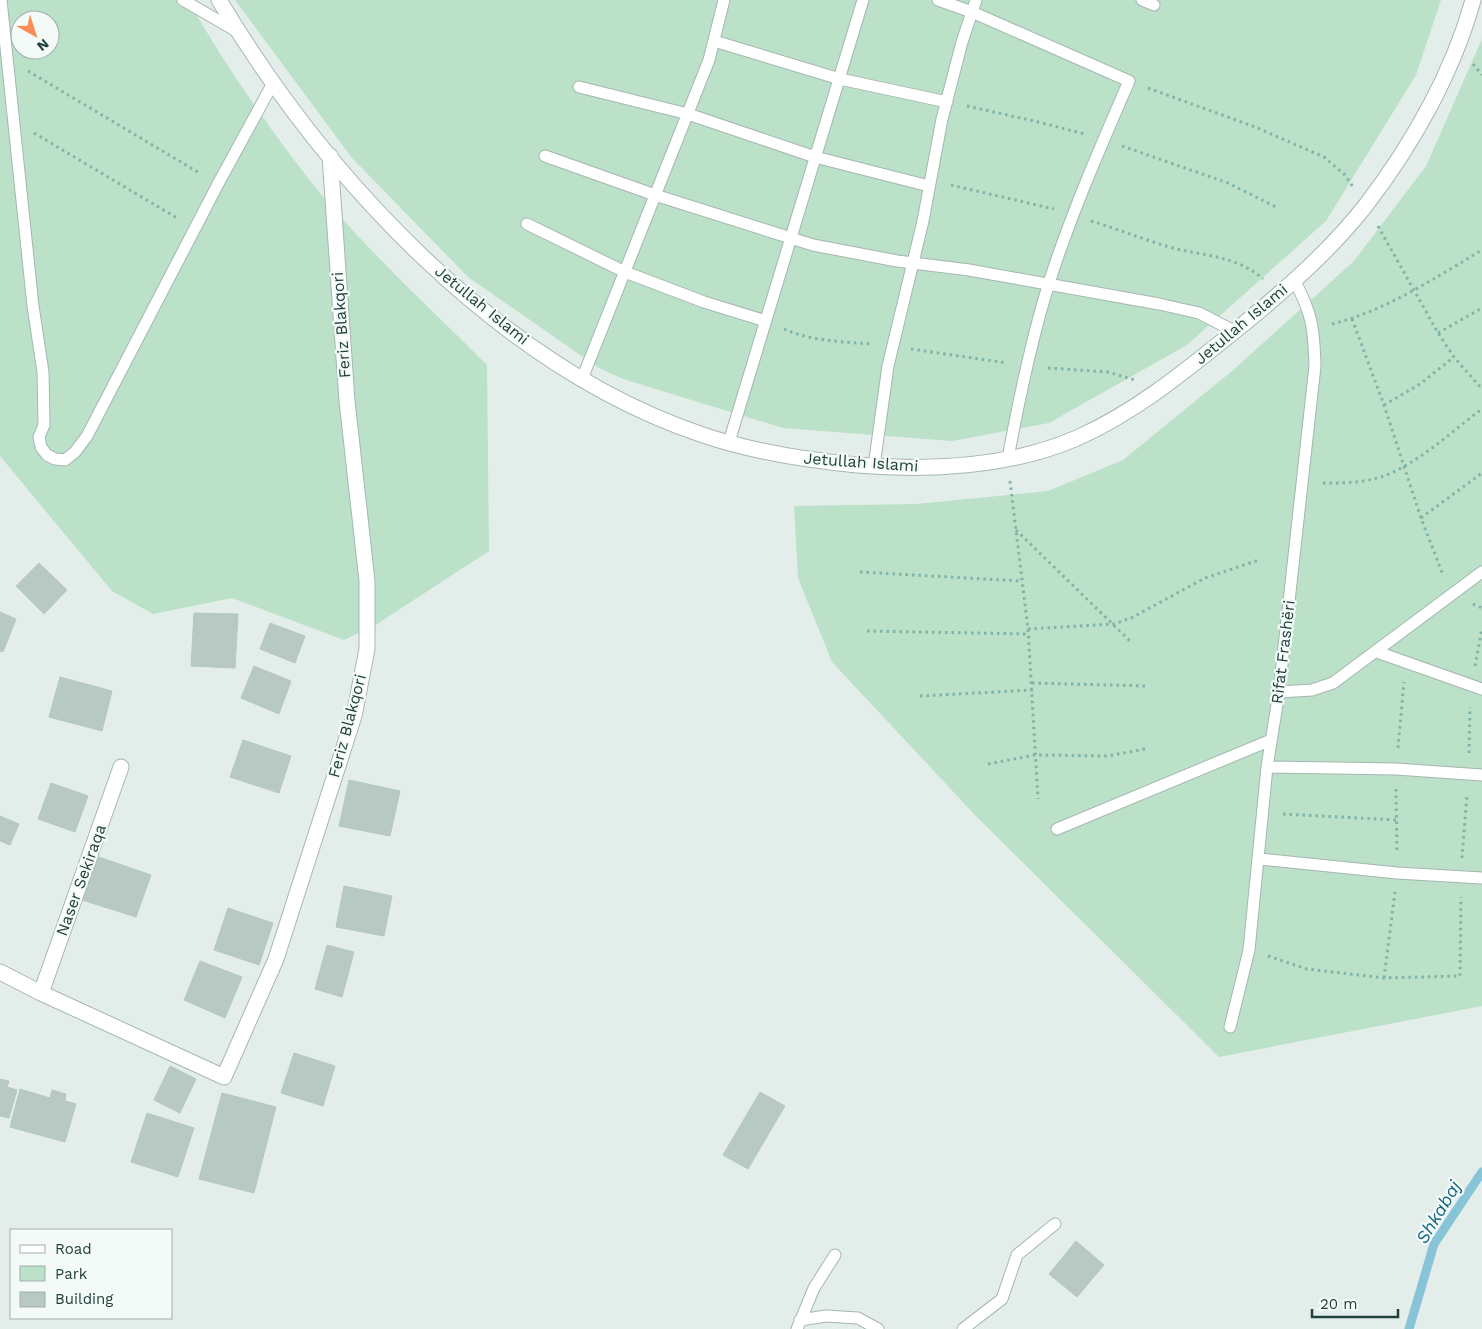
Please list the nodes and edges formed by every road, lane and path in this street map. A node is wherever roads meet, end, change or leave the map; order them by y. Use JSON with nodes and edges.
{"nodes":[{"id":1,"x":2,"y":0,"type":"edge"},
{"id":2,"x":183,"y":0,"type":"edge"},
{"id":3,"x":218,"y":0,"type":"edge"},
{"id":4,"x":724,"y":0,"type":"edge"},
{"id":5,"x":863,"y":0,"type":"edge"},
{"id":6,"x":938,"y":0,"type":"edge"},
{"id":7,"x":976,"y":0,"type":"edge"},
{"id":8,"x":1142,"y":0,"type":"edge"},
{"id":9,"x":1473,"y":0,"type":"edge"},
{"id":10,"x":1154,"y":5,"type":"dead end"},
{"id":11,"x":972,"y":12,"type":"junction"},
{"id":12,"x":238,"y":32,"type":"junction"},
{"id":13,"x":714,"y":41,"type":"junction"},
{"id":14,"x":6,"y":58,"type":"junction"},
{"id":15,"x":840,"y":79,"type":"junction"},
{"id":16,"x":1129,"y":81,"type":"junction"},
{"id":17,"x":273,"y":83,"type":"junction"},
{"id":18,"x":578,"y":87,"type":"dead end"},
{"id":19,"x":947,"y":102,"type":"junction"},
{"id":20,"x":688,"y":114,"type":"junction"},
{"id":21,"x":12,"y":120,"type":"junction"},
{"id":22,"x":330,"y":156,"type":"junction"},
{"id":23,"x":544,"y":156,"type":"dead end"},
{"id":24,"x":815,"y":157,"type":"junction"},
{"id":25,"x":218,"y":184,"type":"junction"},
{"id":26,"x":930,"y":184,"type":"junction"},
{"id":27,"x":655,"y":195,"type":"junction"},
{"id":28,"x":1365,"y":206,"type":"junction"},
{"id":29,"x":1073,"y":214,"type":"junction"},
{"id":30,"x":527,"y":224,"type":"dead end"},
{"id":31,"x":195,"y":228,"type":"junction"},
{"id":32,"x":791,"y":239,"type":"junction"},
{"id":33,"x":1482,"y":250,"type":"edge"},
{"id":34,"x":913,"y":263,"type":"junction"},
{"id":35,"x":625,"y":272,"type":"junction"},
{"id":36,"x":1294,"y":280,"type":"junction"},
{"id":37,"x":1048,"y":284,"type":"junction"},
{"id":38,"x":1415,"y":289,"type":"junction"},
{"id":39,"x":1278,"y":293,"type":"junction"},
{"id":40,"x":1482,"y":308,"type":"edge"},
{"id":41,"x":1352,"y":319,"type":"junction"},
{"id":42,"x":766,"y":321,"type":"junction"},
{"id":43,"x":1314,"y":329,"type":"junction"},
{"id":44,"x":1234,"y":331,"type":"junction"},
{"id":45,"x":1438,"y":333,"type":"junction"},
{"id":46,"x":893,"y":346,"type":"junction"},
{"id":47,"x":1454,"y":357,"type":"junction"},
{"id":48,"x":1026,"y":366,"type":"junction"},
{"id":49,"x":582,"y":379,"type":"junction"},
{"id":50,"x":1162,"y":387,"type":"junction"},
{"id":51,"x":1482,"y":389,"type":"edge"},
{"id":52,"x":1384,"y":405,"type":"junction"},
{"id":53,"x":1482,"y":409,"type":"edge"},
{"id":54,"x":729,"y":442,"type":"junction"},
{"id":55,"x":1008,"y":458,"type":"junction"},
{"id":56,"x":874,"y":466,"type":"junction"},
{"id":57,"x":1405,"y":466,"type":"junction"},
{"id":58,"x":1482,"y":473,"type":"edge"},
{"id":59,"x":1302,"y":484,"type":"junction"},
{"id":60,"x":1421,"y":518,"type":"junction"},
{"id":61,"x":1016,"y":529,"type":"junction"},
{"id":62,"x":1259,"y":560,"type":"dead end"},
{"id":63,"x":860,"y":572,"type":"dead end"},
{"id":64,"x":1482,"y":572,"type":"edge"},
{"id":65,"x":1021,"y":581,"type":"junction"},
{"id":66,"x":1453,"y":595,"type":"junction"},
{"id":67,"x":1114,"y":624,"type":"junction"},
{"id":68,"x":1028,"y":629,"type":"junction"},
{"id":69,"x":867,"y":630,"type":"dead end"},
{"id":70,"x":1028,"y":634,"type":"junction"},
{"id":71,"x":1130,"y":641,"type":"dead end"},
{"id":72,"x":1377,"y":652,"type":"junction"},
{"id":73,"x":1406,"y":661,"type":"junction"},
{"id":74,"x":1032,"y":684,"type":"junction"},
{"id":75,"x":1147,"y":686,"type":"dead end"},
{"id":76,"x":1482,"y":689,"type":"edge"},
{"id":77,"x":1033,"y":690,"type":"junction"},
{"id":78,"x":1279,"y":692,"type":"junction"},
{"id":79,"x":920,"y":696,"type":"dead end"},
{"id":80,"x":1271,"y":740,"type":"junction"},
{"id":81,"x":1145,"y":749,"type":"dead end"},
{"id":82,"x":1035,"y":755,"type":"junction"},
{"id":83,"x":988,"y":764,"type":"dead end"},
{"id":84,"x":1267,"y":767,"type":"junction"},
{"id":85,"x":121,"y":768,"type":"dead end"},
{"id":86,"x":1396,"y":769,"type":"junction"},
{"id":87,"x":1482,"y":776,"type":"edge"},
{"id":88,"x":1038,"y":799,"type":"dead end"},
{"id":89,"x":1262,"y":813,"type":"junction"},
{"id":90,"x":1397,"y":820,"type":"junction"},
{"id":91,"x":1057,"y":829,"type":"dead end"},
{"id":92,"x":1260,"y":859,"type":"junction"},
{"id":93,"x":1397,"y":873,"type":"junction"},
{"id":94,"x":1482,"y":878,"type":"edge"},
{"id":95,"x":0,"y":972,"type":"edge"},
{"id":96,"x":1384,"y":978,"type":"dead end"},
{"id":97,"x":41,"y":993,"type":"junction"},
{"id":98,"x":1230,"y":1027,"type":"dead end"},
{"id":99,"x":1054,"y":1224,"type":"dead end"},
{"id":100,"x":835,"y":1255,"type":"dead end"},
{"id":101,"x":798,"y":1325,"type":"edge"},
{"id":102,"x":878,"y":1329,"type":"edge"},
{"id":103,"x":963,"y":1329,"type":"edge"}],
"edges":[{"from":1,"to":14,"type":"lane"},
{"from":2,"to":12,"type":"lane"},
{"from":3,"to":12,"type":"street","name":"Jetullah Islami"},
{"from":4,"to":13,"type":"lane"},
{"from":5,"to":15,"type":"lane"},
{"from":6,"to":11,"type":"lane"},
{"from":7,"to":11,"type":"lane"},
{"from":8,"to":10,"type":"lane"},
{"from":9,"to":28,"type":"street","name":"Jetullah Islami"},
{"from":11,"to":16,"type":"lane"},
{"from":11,"to":19,"type":"lane"},
{"from":12,"to":17,"type":"street","name":"Jetullah Islami"},
{"from":13,"to":15,"type":"lane"},
{"from":13,"to":20,"type":"lane"},
{"from":14,"to":21,"type":"lane"},
{"from":14,"to":25,"type":"path"},
{"from":15,"to":19,"type":"lane"},
{"from":15,"to":24,"type":"lane"},
{"from":16,"to":28,"type":"path"},
{"from":16,"to":29,"type":"lane"},
{"from":17,"to":22,"type":"street","name":"Jetullah Islami"},
{"from":17,"to":25,"type":"lane"},
{"from":18,"to":20,"type":"lane"},
{"from":19,"to":26,"type":"lane"},
{"from":20,"to":24,"type":"lane"},
{"from":20,"to":27,"type":"lane"},
{"from":21,"to":31,"type":"path"},
{"from":21,"to":31,"type":"lane"},
{"from":22,"to":49,"type":"street","name":"Jetullah Islami"},
{"from":22,"to":97,"type":"street","name":"Feriz Blakqori"},
{"from":23,"to":27,"type":"lane"},
{"from":24,"to":26,"type":"lane"},
{"from":24,"to":32,"type":"lane"},
{"from":25,"to":31,"type":"lane"},
{"from":26,"to":29,"type":"path"},
{"from":26,"to":34,"type":"lane"},
{"from":27,"to":32,"type":"lane"},
{"from":27,"to":35,"type":"lane"},
{"from":28,"to":36,"type":"street","name":"Jetullah Islami"},
{"from":28,"to":38,"type":"path"},
{"from":29,"to":37,"type":"lane"},
{"from":29,"to":39,"type":"path"},
{"from":30,"to":35,"type":"lane"},
{"from":32,"to":34,"type":"lane"},
{"from":32,"to":42,"type":"lane"},
{"from":33,"to":38,"type":"path"},
{"from":34,"to":37,"type":"lane"},
{"from":34,"to":46,"type":"lane"},
{"from":35,"to":42,"type":"lane"},
{"from":35,"to":49,"type":"lane"},
{"from":36,"to":39,"type":"street","name":"Jetullah Islami"},
{"from":36,"to":43,"type":"lane","name":"Rifat Frashëri"},
{"from":37,"to":44,"type":"lane"},
{"from":37,"to":48,"type":"lane"},
{"from":38,"to":41,"type":"path"},
{"from":38,"to":45,"type":"path"},
{"from":39,"to":44,"type":"street","name":"Jetullah Islami"},
{"from":40,"to":45,"type":"path"},
{"from":41,"to":43,"type":"path"},
{"from":41,"to":52,"type":"path"},
{"from":42,"to":46,"type":"path"},
{"from":42,"to":54,"type":"lane"},
{"from":43,"to":59,"type":"lane","name":"Rifat Frashëri"},
{"from":44,"to":50,"type":"street","name":"Jetullah Islami"},
{"from":45,"to":47,"type":"path"},
{"from":46,"to":48,"type":"path"},
{"from":46,"to":56,"type":"lane"},
{"from":47,"to":51,"type":"path"},
{"from":47,"to":52,"type":"path"},
{"from":48,"to":50,"type":"path"},
{"from":48,"to":55,"type":"lane"},
{"from":49,"to":54,"type":"street","name":"Jetullah Islami"},
{"from":50,"to":55,"type":"street","name":"Jetullah Islami"},
{"from":52,"to":57,"type":"path"},
{"from":53,"to":57,"type":"path"},
{"from":54,"to":56,"type":"street","name":"Jetullah Islami"},
{"from":55,"to":56,"type":"street","name":"Jetullah Islami"},
{"from":55,"to":61,"type":"path"},
{"from":57,"to":59,"type":"path"},
{"from":57,"to":60,"type":"path"},
{"from":58,"to":60,"type":"path"},
{"from":59,"to":78,"type":"lane","name":"Rifat Frashëri"},
{"from":60,"to":66,"type":"path"},
{"from":61,"to":65,"type":"path"},
{"from":61,"to":67,"type":"path"},
{"from":62,"to":67,"type":"path"},
{"from":63,"to":65,"type":"path"},
{"from":64,"to":66,"type":"lane"},
{"from":65,"to":68,"type":"path"},
{"from":66,"to":72,"type":"lane"},
{"from":67,"to":68,"type":"path"},
{"from":67,"to":71,"type":"path"},
{"from":68,"to":70,"type":"path"},
{"from":69,"to":70,"type":"path"},
{"from":70,"to":74,"type":"path"},
{"from":72,"to":73,"type":"lane"},
{"from":72,"to":78,"type":"lane"},
{"from":73,"to":76,"type":"lane"},
{"from":73,"to":86,"type":"path"},
{"from":74,"to":75,"type":"path"},
{"from":74,"to":77,"type":"path"},
{"from":77,"to":79,"type":"path"},
{"from":77,"to":82,"type":"path"},
{"from":78,"to":80,"type":"lane","name":"Rifat Frashëri"},
{"from":80,"to":84,"type":"lane","name":"Rifat Frashëri"},
{"from":80,"to":91,"type":"lane"},
{"from":81,"to":82,"type":"path"},
{"from":82,"to":83,"type":"path"},
{"from":82,"to":88,"type":"path"},
{"from":84,"to":86,"type":"lane"},
{"from":84,"to":89,"type":"lane","name":"Rifat Frashëri"},
{"from":85,"to":97,"type":"street","name":"Naser Sekiraqa"},
{"from":86,"to":87,"type":"lane"},
{"from":86,"to":90,"type":"path"},
{"from":89,"to":90,"type":"path"},
{"from":89,"to":92,"type":"lane","name":"Rifat Frashëri"},
{"from":90,"to":93,"type":"path"},
{"from":92,"to":93,"type":"lane"},
{"from":92,"to":98,"type":"lane","name":"Rifat Frashëri"},
{"from":93,"to":94,"type":"lane"},
{"from":93,"to":96,"type":"path"},
{"from":95,"to":97,"type":"street"},
{"from":99,"to":103,"type":"lane"},
{"from":100,"to":101,"type":"lane"},
{"from":101,"to":102,"type":"lane"}]}
